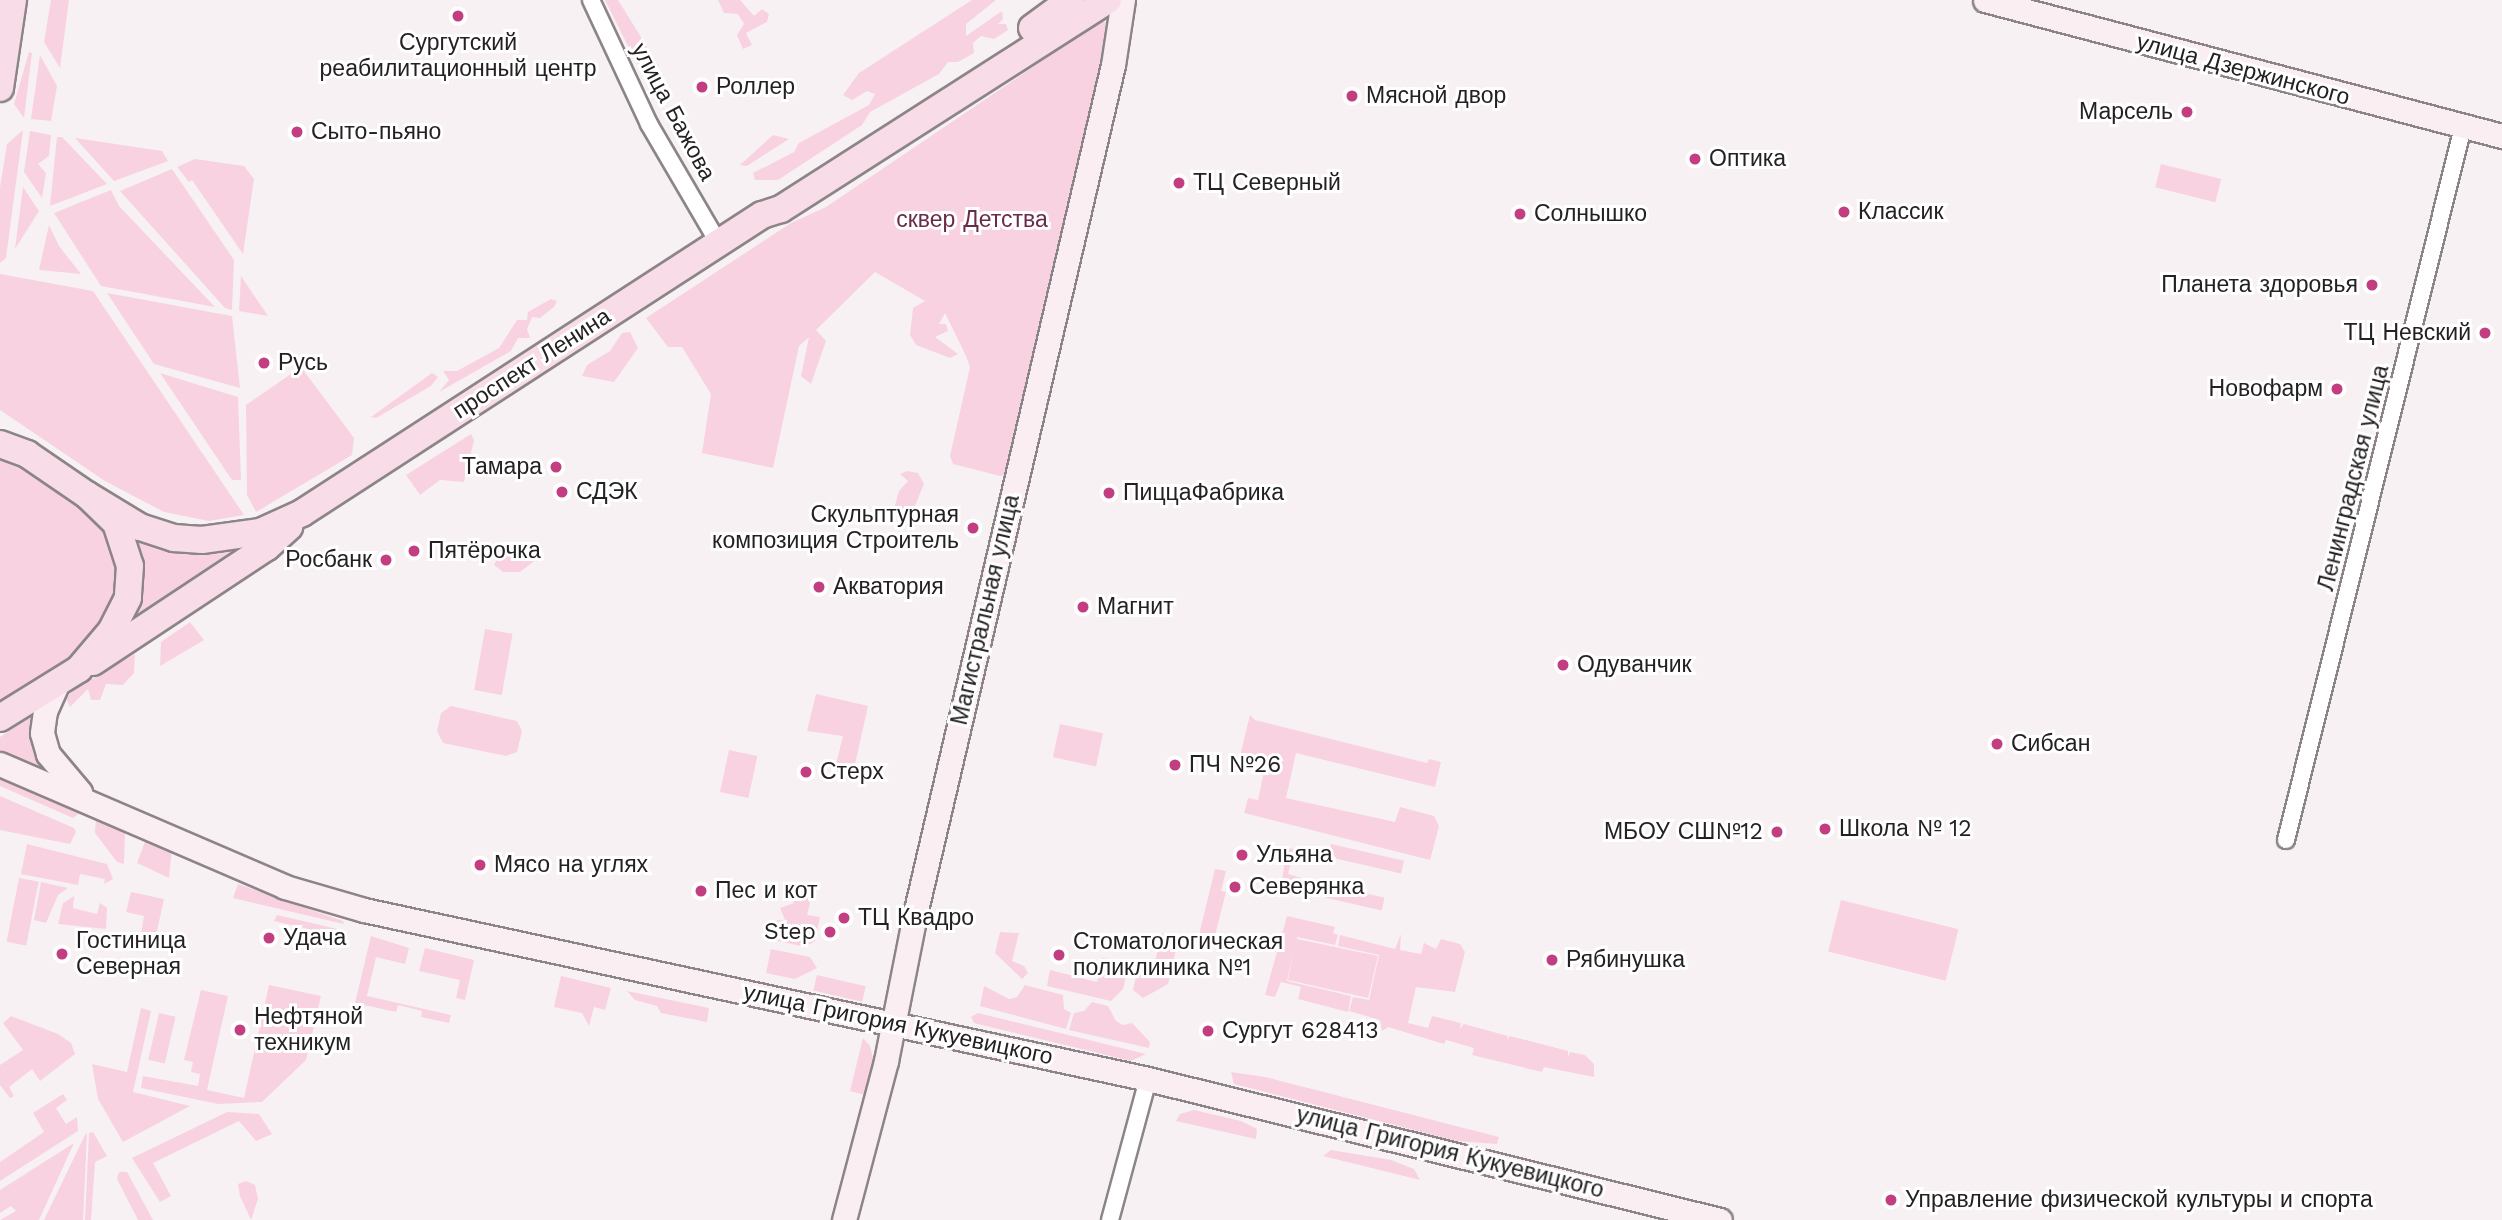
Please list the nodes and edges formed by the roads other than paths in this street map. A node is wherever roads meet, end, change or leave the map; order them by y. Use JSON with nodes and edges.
{"nodes":[{"id":1,"x":13,"y":0,"type":"edge"},
{"id":2,"x":591,"y":0,"type":"edge"},
{"id":3,"x":1070,"y":0,"type":"edge"},
{"id":4,"x":1108,"y":0,"type":"edge"},
{"id":5,"x":1123,"y":0,"type":"edge"},
{"id":6,"x":1985,"y":0,"type":"edge"},
{"id":7,"x":0,"y":88,"type":"edge"},
{"id":8,"x":2463,"y":127,"type":"junction"},
{"id":9,"x":2502,"y":136,"type":"edge"},
{"id":10,"x":762,"y":215,"type":"junction"},
{"id":11,"x":719,"y":244,"type":"junction"},
{"id":12,"x":0,"y":433,"type":"edge"},
{"id":13,"x":0,"y":444,"type":"edge"},
{"id":14,"x":27,"y":454,"type":"junction"},
{"id":15,"x":87,"y":495,"type":"junction"},
{"id":16,"x":302,"y":513,"type":"junction"},
{"id":17,"x":68,"y":675,"type":"junction"},
{"id":18,"x":0,"y":718,"type":"edge"},
{"id":19,"x":0,"y":764,"type":"edge"},
{"id":20,"x":87,"y":799,"type":"junction"},
{"id":21,"x":2286,"y":840,"type":"dead end"},
{"id":22,"x":892,"y":1022,"type":"junction"},
{"id":23,"x":1148,"y":1079,"type":"junction"},
{"id":24,"x":844,"y":1220,"type":"edge"},
{"id":25,"x":1110,"y":1220,"type":"edge"},
{"id":26,"x":1720,"y":1220,"type":"edge"}],
"edges":[{"from":1,"to":7,"type":"main road"},
{"from":2,"to":11,"type":"street","name":"улица Бажова"},
{"from":3,"to":10,"type":"main road","name":"проспект Ленина"},
{"from":4,"to":10,"type":"main road","name":"проспект Ленина"},
{"from":5,"to":22,"type":"street","name":"Магистральная улица"},
{"from":6,"to":8,"type":"street","name":"улица Дзержинского"},
{"from":8,"to":9,"type":"street","name":"улица Дзержинского"},
{"from":8,"to":21,"type":"street","name":"Ленинградская улица"},
{"from":10,"to":11,"type":"main road","name":"проспект Ленина"},
{"from":11,"to":16,"type":"main road","name":"проспект Ленина"},
{"from":12,"to":14,"type":"main road"},
{"from":13,"to":14,"type":"main road"},
{"from":14,"to":15,"type":"main road"},
{"from":15,"to":16,"type":"main road","name":"проспект Ленина"},
{"from":15,"to":17,"type":"main road"},
{"from":16,"to":17,"type":"main road","name":"проспект Ленина"},
{"from":17,"to":18,"type":"main road"},
{"from":17,"to":20,"type":"street","name":"улица Григория Кукуевицкого"},
{"from":19,"to":20,"type":"street","name":"улица Григория Кукуевицкого"},
{"from":20,"to":22,"type":"street","name":"улица Григория Кукуевицкого"},
{"from":22,"to":23,"type":"street","name":"улица Григория Кукуевицкого"},
{"from":22,"to":24,"type":"street","name":"Магистральная улица"},
{"from":23,"to":25,"type":"street"},
{"from":23,"to":26,"type":"street","name":"улица Григория Кукуевицкого"}]}
